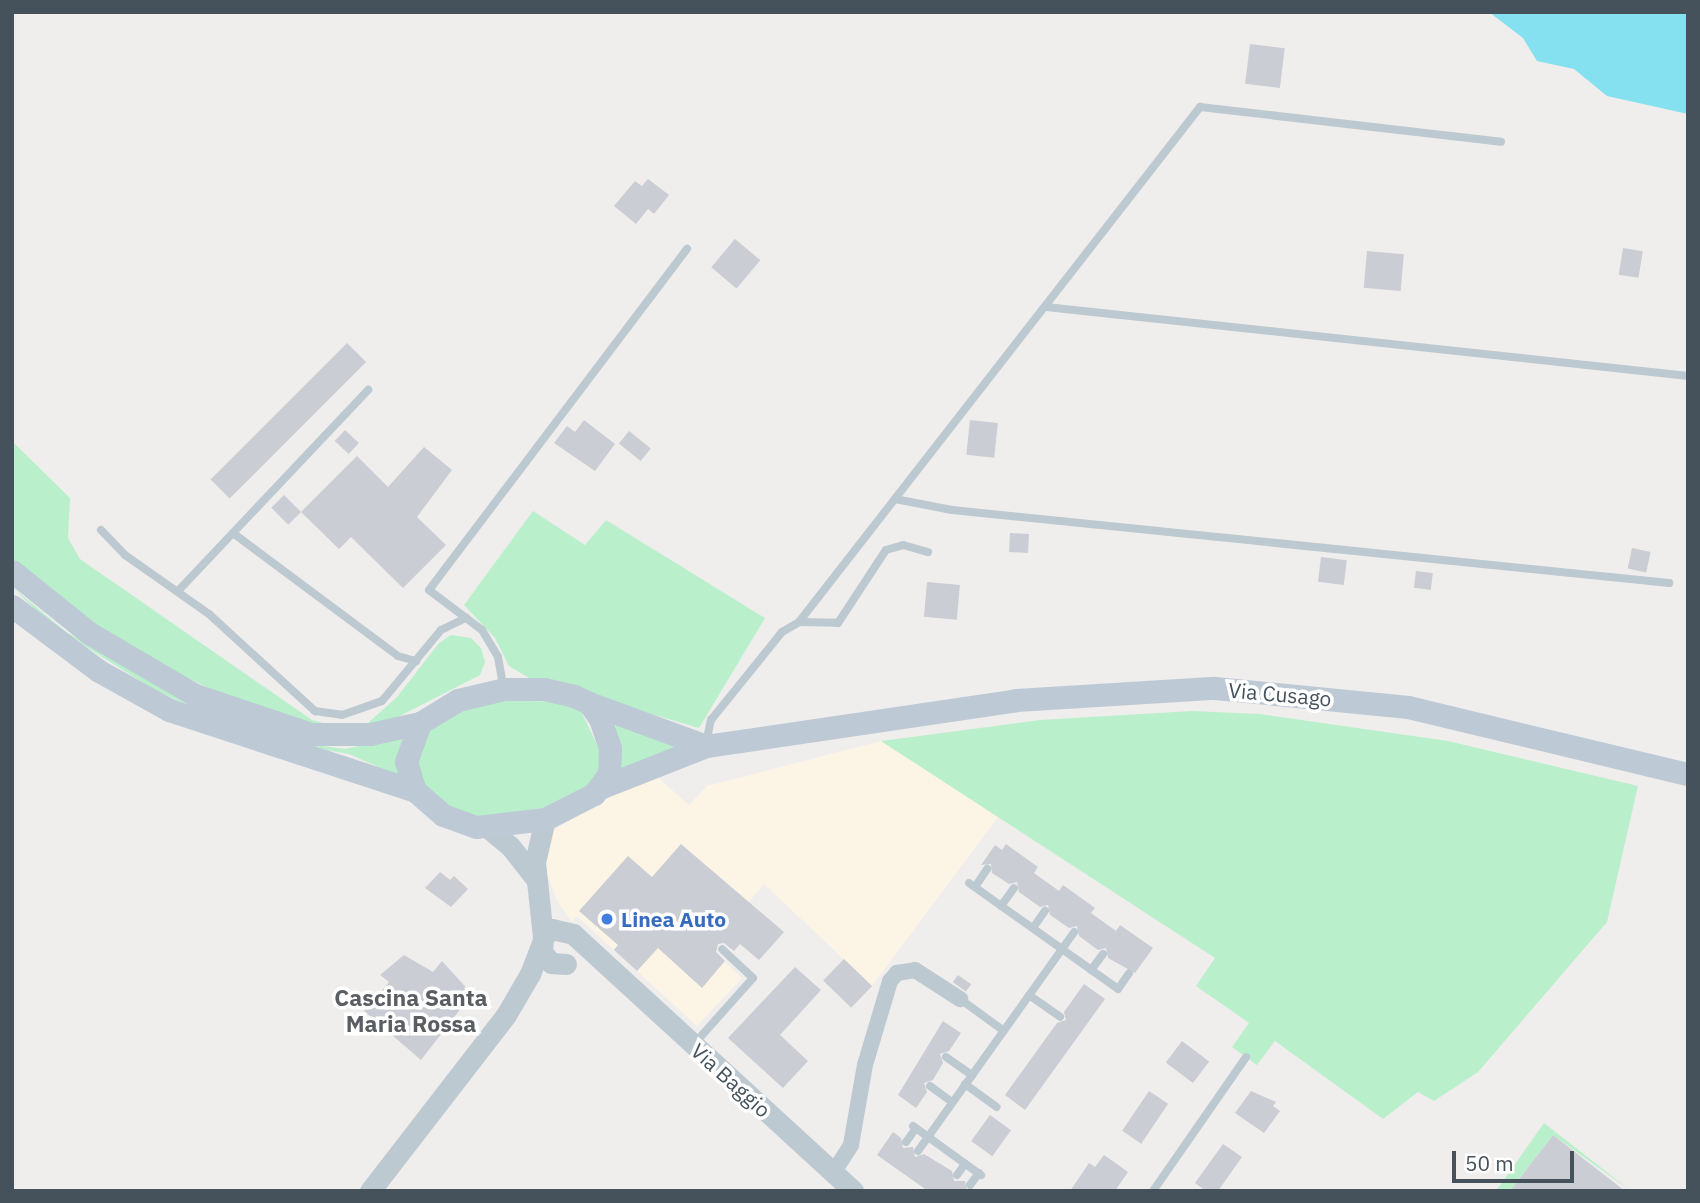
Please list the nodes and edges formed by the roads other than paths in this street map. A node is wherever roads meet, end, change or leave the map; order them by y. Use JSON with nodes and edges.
{"nodes":[{"id":1,"x":1501,"y":142,"type":"dead end"},
{"id":2,"x":687,"y":249,"type":"dead end"},
{"id":3,"x":1046,"y":307,"type":"junction"},
{"id":4,"x":1688,"y":376,"type":"edge"},
{"id":5,"x":368,"y":390,"type":"dead end"},
{"id":6,"x":895,"y":499,"type":"junction"},
{"id":7,"x":101,"y":530,"type":"dead end"},
{"id":8,"x":233,"y":533,"type":"junction"},
{"id":9,"x":928,"y":552,"type":"dead end"},
{"id":10,"x":12,"y":571,"type":"edge"},
{"id":11,"x":1669,"y":583,"type":"dead end"},
{"id":12,"x":178,"y":592,"type":"junction"},
{"id":13,"x":12,"y":606,"type":"edge"},
{"id":14,"x":466,"y":618,"type":"junction"},
{"id":15,"x":799,"y":622,"type":"junction"},
{"id":16,"x":416,"y":661,"type":"junction"},
{"id":17,"x":503,"y":690,"type":"junction"},
{"id":18,"x":589,"y":703,"type":"junction"},
{"id":19,"x":420,"y":723,"type":"junction"},
{"id":20,"x":706,"y":746,"type":"junction"},
{"id":21,"x":1688,"y":774,"type":"edge"},
{"id":22,"x":602,"y":787,"type":"junction"},
{"id":23,"x":415,"y":791,"type":"junction"},
{"id":24,"x":545,"y":818,"type":"junction"},
{"id":25,"x":487,"y":827,"type":"junction"},
{"id":26,"x":987,"y":869,"type":"dead end"},
{"id":27,"x":536,"y":879,"type":"junction"},
{"id":28,"x":1014,"y":888,"type":"dead end"},
{"id":29,"x":543,"y":901,"type":"junction"},
{"id":30,"x":1001,"y":906,"type":"junction"},
{"id":31,"x":1045,"y":911,"type":"dead end"},
{"id":32,"x":1032,"y":928,"type":"junction"},
{"id":33,"x":570,"y":932,"type":"junction"},
{"id":34,"x":1074,"y":932,"type":"dead end"},
{"id":35,"x":543,"y":939,"type":"junction"},
{"id":36,"x":722,"y":949,"type":"dead end"},
{"id":37,"x":1062,"y":949,"type":"junction"},
{"id":38,"x":1103,"y":954,"type":"dead end"},
{"id":39,"x":568,"y":963,"type":"junction"},
{"id":40,"x":608,"y":968,"type":"junction"},
{"id":41,"x":1091,"y":970,"type":"junction"},
{"id":42,"x":1129,"y":973,"type":"dead end"},
{"id":43,"x":1029,"y":995,"type":"junction"},
{"id":44,"x":960,"y":999,"type":"joint"},
{"id":45,"x":506,"y":1015,"type":"junction"},
{"id":46,"x":1060,"y":1017,"type":"dead end"},
{"id":47,"x":1004,"y":1031,"type":"junction"},
{"id":48,"x":693,"y":1045,"type":"junction"},
{"id":49,"x":946,"y":1057,"type":"dead end"},
{"id":50,"x":1246,"y":1058,"type":"dead end"},
{"id":51,"x":972,"y":1075,"type":"junction"},
{"id":52,"x":965,"y":1084,"type":"junction"},
{"id":53,"x":930,"y":1086,"type":"dead end"},
{"id":54,"x":953,"y":1102,"type":"junction"},
{"id":55,"x":997,"y":1107,"type":"dead end"},
{"id":56,"x":928,"y":1137,"type":"junction"},
{"id":57,"x":906,"y":1142,"type":"dead end"},
{"id":58,"x":918,"y":1151,"type":"dead end"},
{"id":59,"x":965,"y":1164,"type":"junction"},
{"id":60,"x":833,"y":1173,"type":"junction"},
{"id":61,"x":957,"y":1175,"type":"dead end"},
{"id":62,"x":970,"y":1185,"type":"dead end"},
{"id":63,"x":370,"y":1191,"type":"edge"},
{"id":64,"x":853,"y":1191,"type":"edge"},
{"id":65,"x":1153,"y":1191,"type":"edge"}],
"edges":[{"from":1,"to":3,"type":"lane"},
{"from":2,"to":14,"type":"lane"},
{"from":3,"to":4,"type":"lane"},
{"from":3,"to":6,"type":"lane"},
{"from":5,"to":8,"type":"lane"},
{"from":6,"to":11,"type":"lane"},
{"from":6,"to":15,"type":"lane"},
{"from":7,"to":12,"type":"lane"},
{"from":8,"to":12,"type":"lane"},
{"from":8,"to":16,"type":"lane"},
{"from":9,"to":15,"type":"lane"},
{"from":10,"to":19,"type":"main road"},
{"from":12,"to":16,"type":"lane"},
{"from":13,"to":23,"type":"main road"},
{"from":14,"to":16,"type":"lane"},
{"from":14,"to":17,"type":"lane"},
{"from":15,"to":20,"type":"lane"},
{"from":17,"to":18,"type":"main road"},
{"from":17,"to":19,"type":"main road"},
{"from":18,"to":20,"type":"main road"},
{"from":18,"to":22,"type":"main road"},
{"from":19,"to":23,"type":"main road"},
{"from":20,"to":21,"type":"main road","name":"Via Cusago"},
{"from":20,"to":22,"type":"main road"},
{"from":22,"to":24,"type":"main road"},
{"from":23,"to":25,"type":"main road"},
{"from":24,"to":25,"type":"main road"},
{"from":24,"to":27,"type":"street","name":"Via Baggio"},
{"from":25,"to":27,"type":"street","name":"Via Baggio"},
{"from":26,"to":30,"type":"lane"},
{"from":27,"to":29,"type":"street","name":"Via Baggio"},
{"from":28,"to":30,"type":"lane"},
{"from":29,"to":33,"type":"street","name":"Via Baggio"},
{"from":29,"to":35,"type":"street","name":"Via Baggio"},
{"from":30,"to":32,"type":"lane"},
{"from":31,"to":32,"type":"lane"},
{"from":32,"to":37,"type":"lane"},
{"from":33,"to":35,"type":"street"},
{"from":33,"to":39,"type":"street"},
{"from":33,"to":40,"type":"street","name":"Via Baggio"},
{"from":34,"to":37,"type":"lane"},
{"from":35,"to":39,"type":"street"},
{"from":35,"to":45,"type":"street"},
{"from":36,"to":48,"type":"lane"},
{"from":37,"to":41,"type":"lane"},
{"from":37,"to":43,"type":"lane"},
{"from":38,"to":41,"type":"lane"},
{"from":39,"to":40,"type":"street"},
{"from":39,"to":45,"type":"street"},
{"from":40,"to":48,"type":"street","name":"Via Baggio"},
{"from":41,"to":42,"type":"lane"},
{"from":43,"to":46,"type":"lane"},
{"from":43,"to":47,"type":"lane"},
{"from":44,"to":47,"type":"lane"},
{"from":44,"to":60,"type":"street"},
{"from":45,"to":63,"type":"street"},
{"from":47,"to":51,"type":"lane"},
{"from":48,"to":60,"type":"street","name":"Via Baggio"},
{"from":49,"to":51,"type":"lane"},
{"from":50,"to":65,"type":"lane"},
{"from":51,"to":52,"type":"lane"},
{"from":52,"to":54,"type":"lane"},
{"from":52,"to":55,"type":"lane"},
{"from":53,"to":54,"type":"lane"},
{"from":54,"to":56,"type":"lane"},
{"from":56,"to":57,"type":"lane"},
{"from":56,"to":58,"type":"lane"},
{"from":56,"to":59,"type":"lane"},
{"from":59,"to":61,"type":"lane"},
{"from":59,"to":62,"type":"lane"},
{"from":60,"to":64,"type":"street","name":"Via Baggio"}]}
